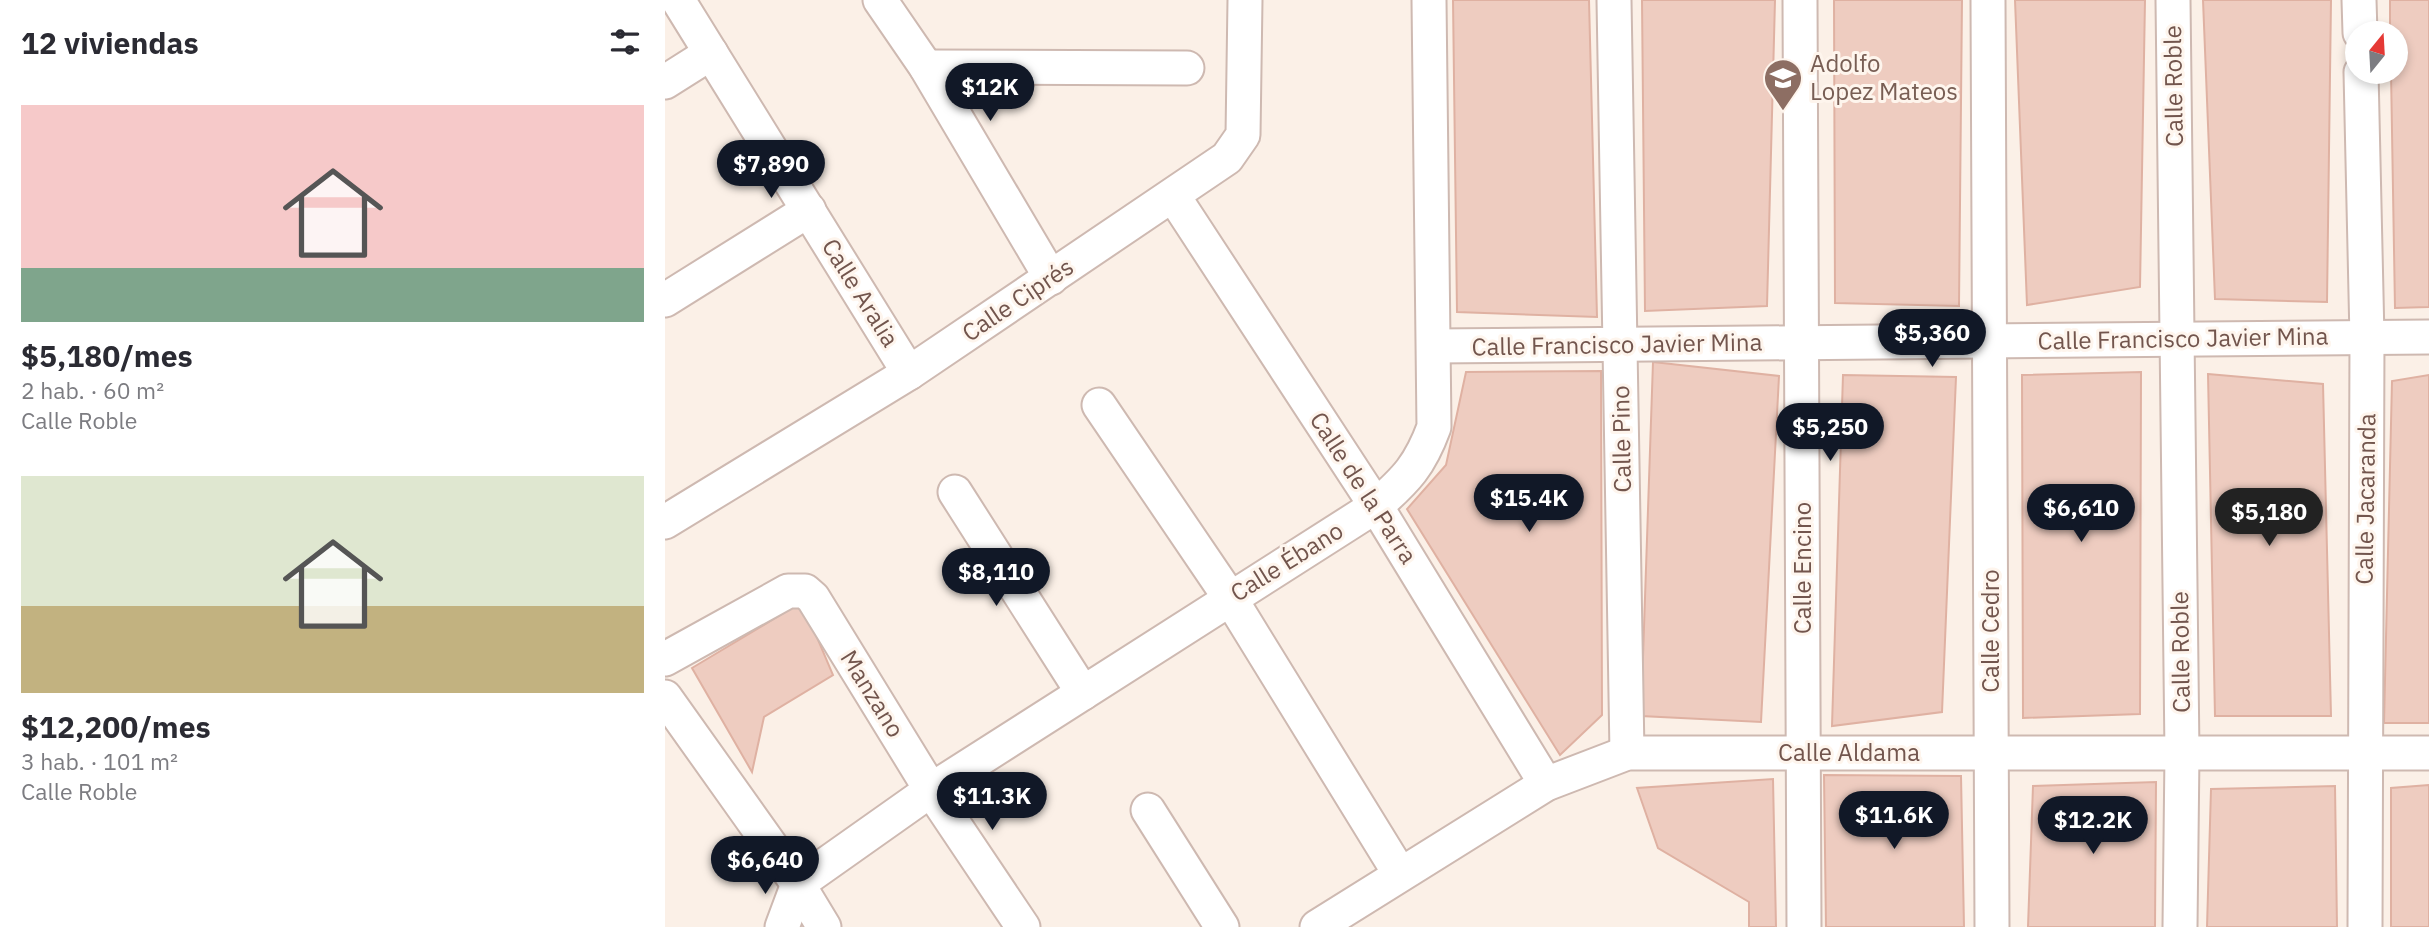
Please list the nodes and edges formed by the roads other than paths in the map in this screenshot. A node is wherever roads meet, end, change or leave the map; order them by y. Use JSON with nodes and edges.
{"nodes":[{"id":1,"x":678,"y":0,"type":"edge"},
{"id":2,"x":880,"y":0,"type":"edge"},
{"id":3,"x":1245,"y":0,"type":"edge"},
{"id":4,"x":1429,"y":0,"type":"edge"},
{"id":5,"x":1614,"y":0,"type":"edge"},
{"id":6,"x":1800,"y":0,"type":"edge"},
{"id":7,"x":1988,"y":0,"type":"edge"},
{"id":8,"x":2173,"y":0,"type":"edge"},
{"id":9,"x":2359,"y":0,"type":"edge"},
{"id":10,"x":2360,"y":21,"type":"edge"},
{"id":11,"x":711,"y":53,"type":"junction"},
{"id":12,"x":926,"y":67,"type":"junction"},
{"id":13,"x":1187,"y":68,"type":"dead end"},
{"id":14,"x":665,"y":82,"type":"edge"},
{"id":15,"x":2361,"y":84,"type":"edge"},
{"id":16,"x":1174,"y":197,"type":"junction"},
{"id":17,"x":809,"y":210,"type":"junction"},
{"id":18,"x":1051,"y":278,"type":"junction"},
{"id":19,"x":665,"y":300,"type":"edge"},
{"id":20,"x":2429,"y":337,"type":"edge"},
{"id":21,"x":2367,"y":338,"type":"junction"},
{"id":22,"x":2177,"y":339,"type":"junction"},
{"id":23,"x":1990,"y":341,"type":"junction"},
{"id":24,"x":1802,"y":343,"type":"junction"},
{"id":25,"x":1621,"y":344,"type":"junction"},
{"id":26,"x":1434,"y":346,"type":"junction"},
{"id":27,"x":909,"y":373,"type":"junction"},
{"id":28,"x":1099,"y":405,"type":"dead end"},
{"id":29,"x":955,"y":492,"type":"dead end"},
{"id":30,"x":1377,"y":506,"type":"junction"},
{"id":31,"x":665,"y":522,"type":"edge"},
{"id":32,"x":1230,"y":598,"type":"junction"},
{"id":33,"x":665,"y":659,"type":"edge"},
{"id":34,"x":1083,"y":694,"type":"junction"},
{"id":35,"x":665,"y":697,"type":"edge"},
{"id":36,"x":1627,"y":753,"type":"junction"},
{"id":37,"x":1803,"y":753,"type":"junction"},
{"id":38,"x":1991,"y":753,"type":"junction"},
{"id":39,"x":2182,"y":753,"type":"junction"},
{"id":40,"x":2363,"y":753,"type":"junction"},
{"id":41,"x":2429,"y":753,"type":"edge"},
{"id":42,"x":1546,"y":785,"type":"junction"},
{"id":43,"x":931,"y":790,"type":"junction"},
{"id":44,"x":1148,"y":810,"type":"dead end"},
{"id":45,"x":1400,"y":874,"type":"junction"},
{"id":46,"x":798,"y":884,"type":"junction"},
{"id":47,"x":1015,"y":916,"type":"edge"},
{"id":48,"x":782,"y":927,"type":"edge"},
{"id":49,"x":824,"y":927,"type":"edge"},
{"id":50,"x":1222,"y":927,"type":"edge"},
{"id":51,"x":1317,"y":927,"type":"edge"},
{"id":52,"x":1804,"y":927,"type":"edge"},
{"id":53,"x":1992,"y":927,"type":"edge"},
{"id":54,"x":2180,"y":927,"type":"edge"},
{"id":55,"x":2365,"y":927,"type":"edge"}],
"edges":[{"from":1,"to":11,"type":"street","name":"Calle Aralia"},
{"from":2,"to":12,"type":"street"},
{"from":3,"to":16,"type":"street","name":"Calle Ciprés"},
{"from":4,"to":26,"type":"street","name":"Calle Ébano"},
{"from":5,"to":25,"type":"street","name":"Calle Pino"},
{"from":6,"to":24,"type":"street","name":"Calle Encino"},
{"from":7,"to":23,"type":"street","name":"Calle Cedro"},
{"from":8,"to":22,"type":"street","name":"Calle Roble"},
{"from":9,"to":10,"type":"street"},
{"from":11,"to":14,"type":"street"},
{"from":11,"to":17,"type":"street","name":"Calle Aralia"},
{"from":12,"to":13,"type":"street"},
{"from":12,"to":18,"type":"street"},
{"from":15,"to":21,"type":"street","name":"Calle Jacaranda"},
{"from":16,"to":18,"type":"street","name":"Calle Ciprés"},
{"from":16,"to":30,"type":"street","name":"Calle de la Parra"},
{"from":17,"to":19,"type":"street"},
{"from":17,"to":27,"type":"street","name":"Calle Aralia"},
{"from":18,"to":27,"type":"street","name":"Calle Ciprés"},
{"from":20,"to":21,"type":"street","name":"Calle Francisco Javier Mina"},
{"from":21,"to":22,"type":"street","name":"Calle Francisco Javier Mina"},
{"from":21,"to":40,"type":"street","name":"Calle Jacaranda"},
{"from":22,"to":23,"type":"street","name":"Calle Francisco Javier Mina"},
{"from":22,"to":39,"type":"street","name":"Calle Roble"},
{"from":23,"to":24,"type":"street","name":"Calle Francisco Javier Mina"},
{"from":23,"to":38,"type":"street","name":"Calle Cedro"},
{"from":24,"to":25,"type":"street","name":"Calle Francisco Javier Mina"},
{"from":24,"to":37,"type":"street","name":"Calle Encino"},
{"from":25,"to":26,"type":"street","name":"Calle Francisco Javier Mina"},
{"from":25,"to":36,"type":"street","name":"Calle Pino"},
{"from":26,"to":30,"type":"street","name":"Calle Ébano"},
{"from":27,"to":31,"type":"street","name":"Calle Ciprés"},
{"from":28,"to":32,"type":"street"},
{"from":29,"to":34,"type":"street"},
{"from":30,"to":32,"type":"street","name":"Calle Ébano"},
{"from":30,"to":42,"type":"street","name":"Calle de la Parra"},
{"from":32,"to":34,"type":"street","name":"Calle Ébano"},
{"from":32,"to":45,"type":"street"},
{"from":33,"to":43,"type":"street","name":"Manzano"},
{"from":34,"to":43,"type":"street","name":"Calle Ébano"},
{"from":35,"to":46,"type":"street"},
{"from":36,"to":37,"type":"street","name":"Calle Aldama"},
{"from":36,"to":42,"type":"street","name":"Calle Aldama"},
{"from":37,"to":38,"type":"street","name":"Calle Aldama"},
{"from":37,"to":52,"type":"street","name":"Calle Encino"},
{"from":38,"to":39,"type":"street","name":"Calle Aldama"},
{"from":38,"to":53,"type":"street","name":"Calle Cedro"},
{"from":39,"to":40,"type":"street","name":"Calle Aldama"},
{"from":39,"to":54,"type":"street","name":"Calle Roble"},
{"from":40,"to":41,"type":"street","name":"Calle Aldama"},
{"from":40,"to":55,"type":"street","name":"Calle Jacaranda"},
{"from":42,"to":45,"type":"street","name":"Calle Aldama"},
{"from":43,"to":46,"type":"street","name":"Calle Ébano"},
{"from":43,"to":47,"type":"street","name":"Manzano"},
{"from":44,"to":50,"type":"street"},
{"from":45,"to":51,"type":"street","name":"Calle Aldama"},
{"from":46,"to":48,"type":"street"},
{"from":46,"to":49,"type":"street"}]}
